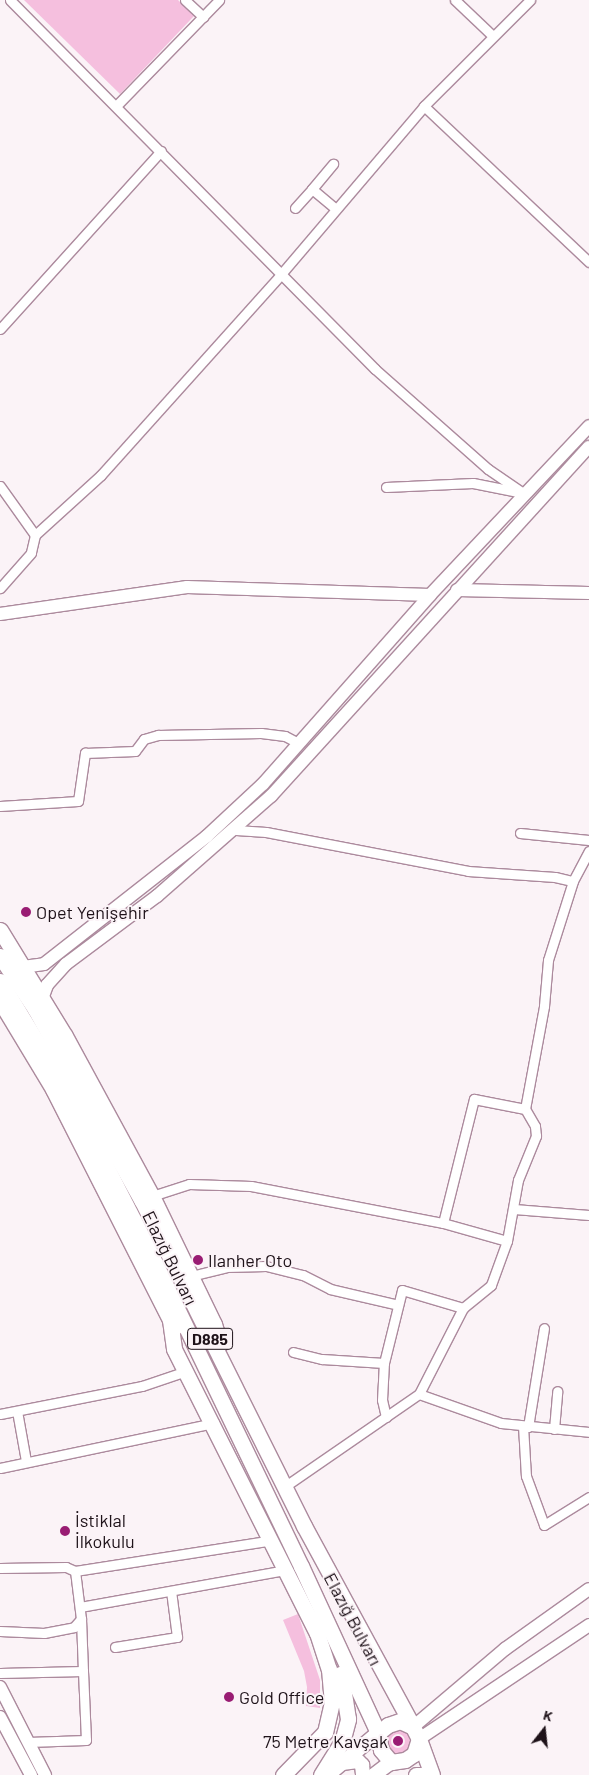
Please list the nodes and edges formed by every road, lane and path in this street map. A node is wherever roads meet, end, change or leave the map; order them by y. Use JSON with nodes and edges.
{"nodes":[{"id":1,"x":10,"y":0,"type":"edge"},
{"id":2,"x":185,"y":0,"type":"edge"},
{"id":3,"x":220,"y":0,"type":"edge"},
{"id":4,"x":455,"y":0,"type":"edge"},
{"id":5,"x":530,"y":0,"type":"edge"},
{"id":6,"x":203,"y":17,"type":"junction"},
{"id":7,"x":493,"y":36,"type":"junction"},
{"id":8,"x":116,"y":106,"type":"junction"},
{"id":9,"x":424,"y":106,"type":"junction"},
{"id":10,"x":161,"y":151,"type":"junction"},
{"id":11,"x":334,"y":164,"type":"dead end"},
{"id":12,"x":312,"y":188,"type":"junction"},
{"id":13,"x":295,"y":208,"type":"dead end"},
{"id":14,"x":336,"y":209,"type":"junction"},
{"id":15,"x":589,"y":262,"type":"edge"},
{"id":16,"x":282,"y":273,"type":"junction"},
{"id":17,"x":0,"y":329,"type":"edge"},
{"id":18,"x":589,"y":426,"type":"edge"},
{"id":19,"x":589,"y":447,"type":"edge"},
{"id":20,"x":0,"y":486,"type":"edge"},
{"id":21,"x":386,"y":487,"type":"dead end"},
{"id":22,"x":524,"y":494,"type":"junction"},
{"id":23,"x":35,"y":535,"type":"junction"},
{"id":24,"x":0,"y":588,"type":"edge"},
{"id":25,"x":457,"y":590,"type":"junction"},
{"id":26,"x":430,"y":595,"type":"junction"},
{"id":27,"x":589,"y":596,"type":"edge"},
{"id":28,"x":0,"y":614,"type":"edge"},
{"id":29,"x":298,"y":743,"type":"junction"},
{"id":30,"x":0,"y":806,"type":"edge"},
{"id":31,"x":236,"y":830,"type":"junction"},
{"id":32,"x":520,"y":834,"type":"dead end"},
{"id":33,"x":589,"y":840,"type":"edge"},
{"id":34,"x":589,"y":851,"type":"edge"},
{"id":35,"x":573,"y":881,"type":"junction"},
{"id":36,"x":0,"y":930,"type":"edge"},
{"id":37,"x":0,"y":956,"type":"edge"},
{"id":38,"x":24,"y":967,"type":"junction"},
{"id":39,"x":0,"y":981,"type":"edge"},
{"id":40,"x":42,"y":999,"type":"junction"},
{"id":41,"x":2,"y":1009,"type":"edge"},
{"id":42,"x":525,"y":1109,"type":"junction"},
{"id":43,"x":152,"y":1196,"type":"junction"},
{"id":44,"x":514,"y":1209,"type":"junction"},
{"id":45,"x":589,"y":1215,"type":"edge"},
{"id":46,"x":443,"y":1223,"type":"junction"},
{"id":47,"x":507,"y":1241,"type":"junction"},
{"id":48,"x":191,"y":1276,"type":"junction"},
{"id":49,"x":398,"y":1305,"type":"junction"},
{"id":50,"x":463,"y":1308,"type":"junction"},
{"id":51,"x":170,"y":1320,"type":"junction"},
{"id":52,"x":544,"y":1328,"type":"dead end"},
{"id":53,"x":293,"y":1352,"type":"dead end"},
{"id":54,"x":384,"y":1364,"type":"junction"},
{"id":55,"x":186,"y":1371,"type":"junction"},
{"id":56,"x":231,"y":1381,"type":"junction"},
{"id":57,"x":556,"y":1391,"type":"dead end"},
{"id":58,"x":220,"y":1394,"type":"junction"},
{"id":59,"x":419,"y":1394,"type":"junction"},
{"id":60,"x":17,"y":1411,"type":"junction"},
{"id":61,"x":0,"y":1414,"type":"edge"},
{"id":62,"x":386,"y":1417,"type":"junction"},
{"id":63,"x":214,"y":1423,"type":"junction"},
{"id":64,"x":525,"y":1427,"type":"junction"},
{"id":65,"x":554,"y":1429,"type":"junction"},
{"id":66,"x":589,"y":1432,"type":"edge"},
{"id":67,"x":26,"y":1461,"type":"junction"},
{"id":68,"x":0,"y":1468,"type":"edge"},
{"id":69,"x":284,"y":1487,"type":"junction"},
{"id":70,"x":589,"y":1497,"type":"edge"},
{"id":71,"x":272,"y":1540,"type":"junction"},
{"id":72,"x":0,"y":1568,"type":"edge"},
{"id":73,"x":285,"y":1570,"type":"junction"},
{"id":74,"x":75,"y":1571,"type":"junction"},
{"id":75,"x":589,"y":1590,"type":"edge"},
{"id":76,"x":171,"y":1592,"type":"junction"},
{"id":77,"x":80,"y":1607,"type":"junction"},
{"id":78,"x":81,"y":1619,"type":"junction"},
{"id":79,"x":589,"y":1625,"type":"edge"},
{"id":80,"x":0,"y":1631,"type":"edge"},
{"id":81,"x":333,"y":1638,"type":"junction"},
{"id":82,"x":115,"y":1647,"type":"dead end"},
{"id":83,"x":83,"y":1671,"type":"junction"},
{"id":84,"x":0,"y":1673,"type":"edge"},
{"id":85,"x":0,"y":1686,"type":"edge"},
{"id":86,"x":0,"y":1717,"type":"edge"},
{"id":87,"x":378,"y":1733,"type":"junction"},
{"id":88,"x":416,"y":1733,"type":"junction"},
{"id":89,"x":28,"y":1742,"type":"junction"},
{"id":90,"x":342,"y":1763,"type":"junction"},
{"id":91,"x":394,"y":1768,"type":"edge"},
{"id":92,"x":31,"y":1775,"type":"edge"},
{"id":93,"x":45,"y":1775,"type":"edge"},
{"id":94,"x":282,"y":1775,"type":"edge"},
{"id":95,"x":321,"y":1775,"type":"edge"},
{"id":96,"x":328,"y":1775,"type":"edge"},
{"id":97,"x":363,"y":1775,"type":"edge"},
{"id":98,"x":374,"y":1775,"type":"edge"},
{"id":99,"x":416,"y":1775,"type":"edge"},
{"id":100,"x":421,"y":1775,"type":"edge"},
{"id":101,"x":432,"y":1775,"type":"edge"}],
"edges":[{"from":1,"to":8,"type":"street"},
{"from":2,"to":6,"type":"street"},
{"from":3,"to":6,"type":"street"},
{"from":4,"to":7,"type":"street"},
{"from":5,"to":7,"type":"street"},
{"from":6,"to":8,"type":"street"},
{"from":7,"to":9,"type":"street"},
{"from":8,"to":10,"type":"street"},
{"from":9,"to":14,"type":"street"},
{"from":9,"to":15,"type":"street"},
{"from":10,"to":16,"type":"street"},
{"from":10,"to":17,"type":"street"},
{"from":11,"to":12,"type":"street"},
{"from":12,"to":13,"type":"street"},
{"from":12,"to":14,"type":"street"},
{"from":14,"to":16,"type":"street"},
{"from":16,"to":22,"type":"street"},
{"from":16,"to":23,"type":"street"},
{"from":18,"to":22,"type":"main road"},
{"from":19,"to":25,"type":"main road"},
{"from":20,"to":23,"type":"street"},
{"from":21,"to":22,"type":"street"},
{"from":22,"to":26,"type":"main road"},
{"from":23,"to":24,"type":"street"},
{"from":25,"to":27,"type":"main road"},
{"from":25,"to":31,"type":"main road"},
{"from":26,"to":28,"type":"main road"},
{"from":26,"to":29,"type":"main road"},
{"from":29,"to":30,"type":"street"},
{"from":29,"to":38,"type":"main road"},
{"from":31,"to":35,"type":"street"},
{"from":31,"to":40,"type":"main road"},
{"from":32,"to":33,"type":"street"},
{"from":34,"to":35,"type":"street"},
{"from":35,"to":42,"type":"street"},
{"from":36,"to":38,"type":"highway"},
{"from":37,"to":56,"type":"highway","name":"Elazığ Bulvarı","number":"D885"},
{"from":38,"to":40,"type":"highway"},
{"from":39,"to":58,"type":"highway","name":"Elazığ Bulvarı","number":"D885"},
{"from":40,"to":43,"type":"highway"},
{"from":41,"to":51,"type":"highway"},
{"from":42,"to":44,"type":"street"},
{"from":42,"to":46,"type":"street"},
{"from":43,"to":46,"type":"street"},
{"from":43,"to":48,"type":"highway"},
{"from":44,"to":45,"type":"street"},
{"from":44,"to":47,"type":"street"},
{"from":46,"to":47,"type":"street"},
{"from":47,"to":50,"type":"street"},
{"from":48,"to":49,"type":"street"},
{"from":48,"to":56,"type":"highway"},
{"from":49,"to":50,"type":"street"},
{"from":49,"to":54,"type":"street"},
{"from":50,"to":59,"type":"street"},
{"from":51,"to":55,"type":"highway"},
{"from":51,"to":58,"type":"highway"},
{"from":52,"to":64,"type":"street"},
{"from":53,"to":54,"type":"street"},
{"from":54,"to":62,"type":"street"},
{"from":55,"to":60,"type":"street"},
{"from":55,"to":63,"type":"highway"},
{"from":56,"to":69,"type":"highway","name":"Elazığ Bulvarı","number":"D885"},
{"from":57,"to":65,"type":"street"},
{"from":58,"to":81,"type":"highway","name":"Elazığ Bulvarı","number":"D885"},
{"from":59,"to":62,"type":"street"},
{"from":59,"to":64,"type":"street"},
{"from":60,"to":61,"type":"street"},
{"from":60,"to":67,"type":"street"},
{"from":62,"to":69,"type":"street"},
{"from":63,"to":67,"type":"street"},
{"from":63,"to":71,"type":"highway"},
{"from":64,"to":65,"type":"street"},
{"from":64,"to":70,"type":"street"},
{"from":65,"to":66,"type":"street"},
{"from":67,"to":68,"type":"street"},
{"from":69,"to":88,"type":"highway","name":"Elazığ Bulvarı","number":"D885"},
{"from":71,"to":73,"type":"highway"},
{"from":71,"to":74,"type":"street"},
{"from":72,"to":74,"type":"street"},
{"from":73,"to":76,"type":"street"},
{"from":73,"to":94,"type":"highway"},
{"from":74,"to":77,"type":"street"},
{"from":75,"to":88,"type":"main road"},
{"from":76,"to":77,"type":"street"},
{"from":76,"to":82,"type":"street"},
{"from":77,"to":78,"type":"street"},
{"from":78,"to":80,"type":"street"},
{"from":78,"to":83,"type":"street"},
{"from":79,"to":88,"type":"main road"},
{"from":81,"to":87,"type":"highway","name":"Elazığ Bulvarı","number":"D885"},
{"from":81,"to":95,"type":"highway"},
{"from":83,"to":84,"type":"street"},
{"from":83,"to":89,"type":"street"},
{"from":85,"to":89,"type":"main road"},
{"from":86,"to":92,"type":"main road"},
{"from":87,"to":88,"type":"highway"},
{"from":87,"to":90,"type":"main road"},
{"from":87,"to":91,"type":"highway"},
{"from":88,"to":91,"type":"highway"},
{"from":88,"to":101,"type":"highway","name":"Elazığ Bulvarı","number":"D885"},
{"from":89,"to":93,"type":"main road"},
{"from":90,"to":96,"type":"main road"},
{"from":90,"to":97,"type":"main road"},
{"from":91,"to":98,"type":"main road"},
{"from":99,"to":100,"type":"highway"}]}
